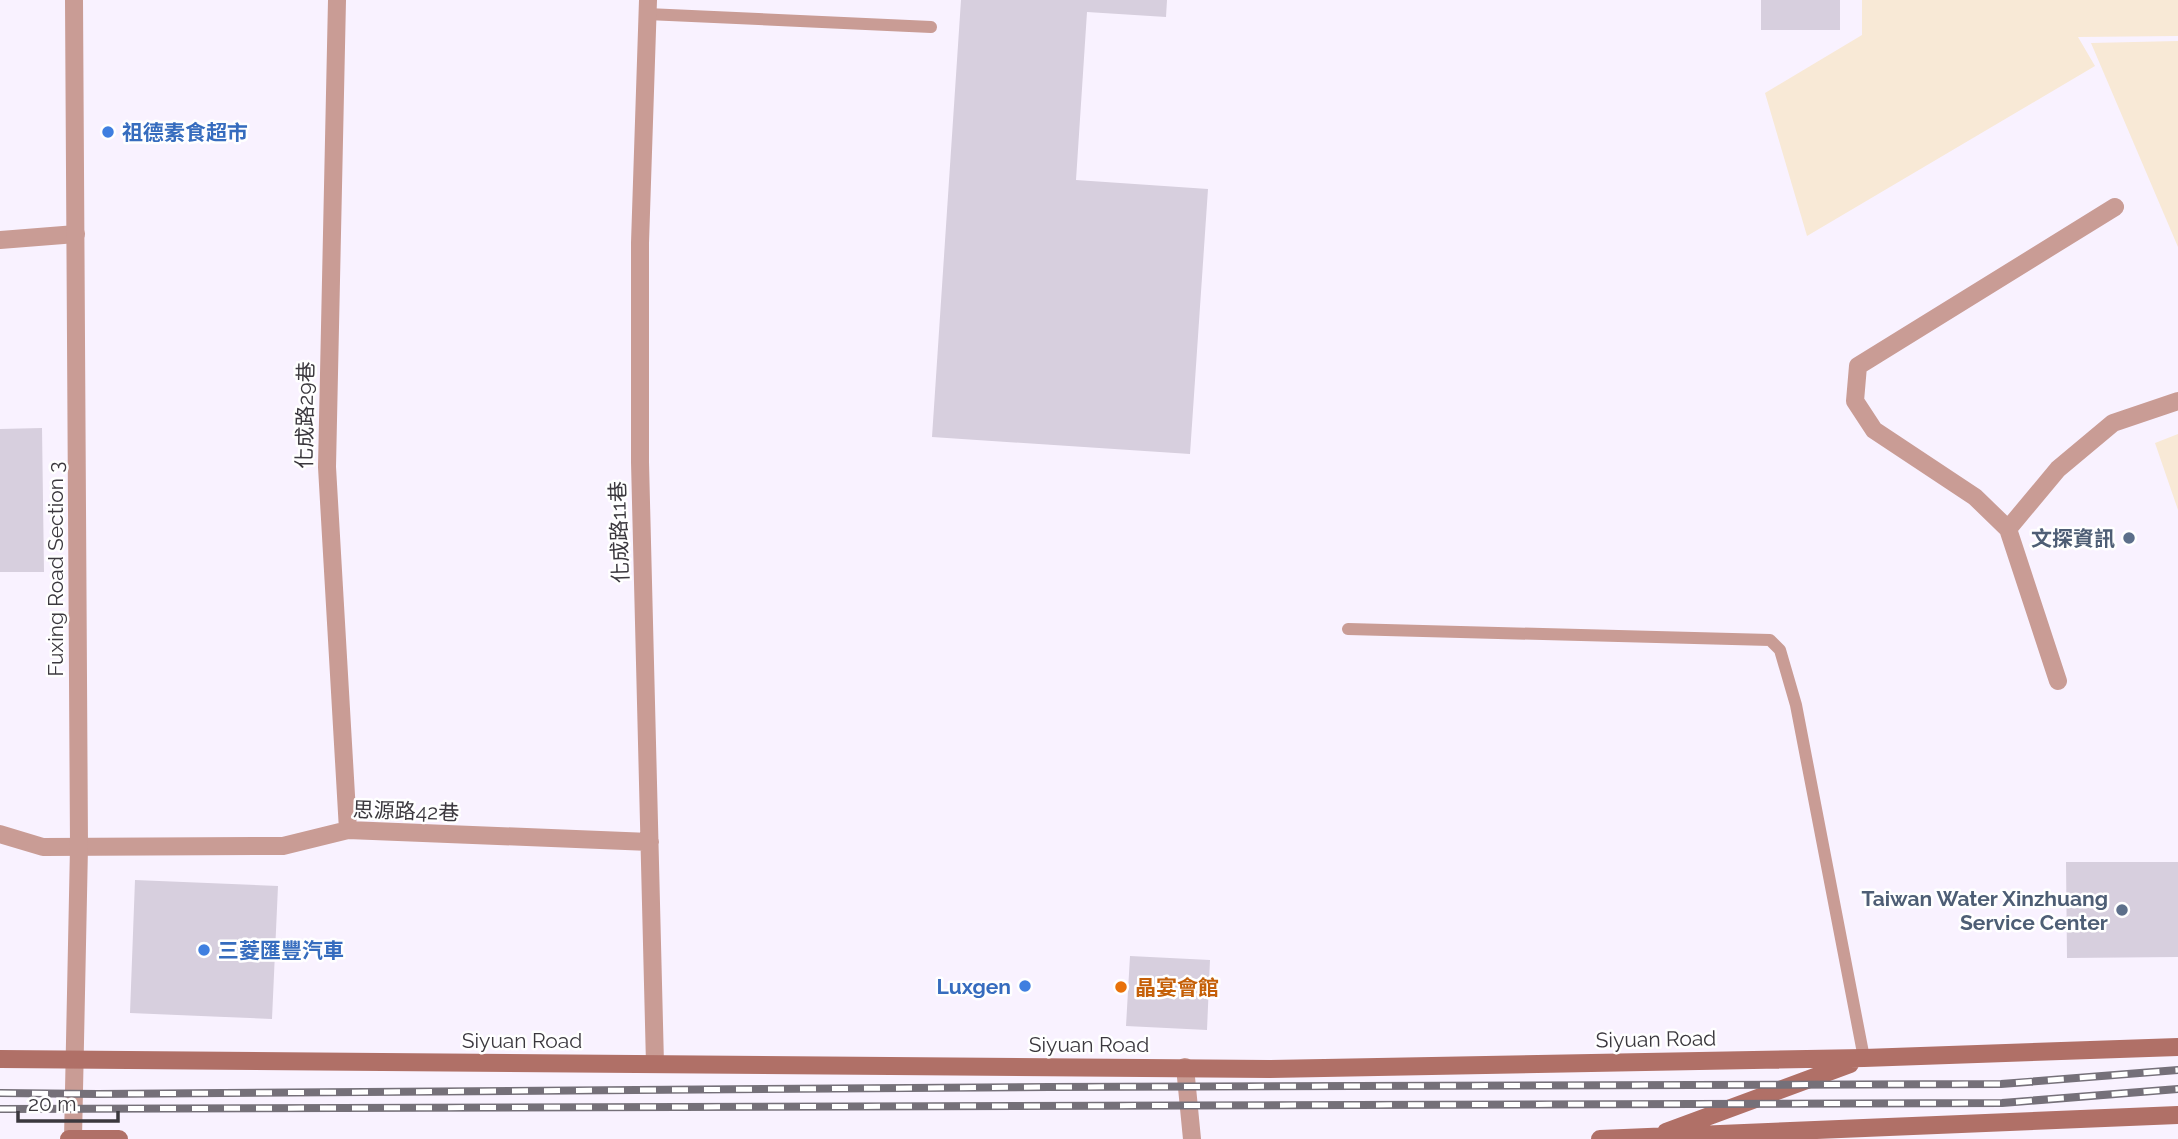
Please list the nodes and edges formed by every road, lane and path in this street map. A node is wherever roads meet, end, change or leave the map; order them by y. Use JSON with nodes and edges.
{"nodes":[{"id":1,"x":74,"y":0,"type":"edge"},
{"id":2,"x":337,"y":0,"type":"edge"},
{"id":3,"x":647,"y":7,"type":"edge"},
{"id":4,"x":930,"y":27,"type":"dead end"},
{"id":5,"x":2115,"y":207,"type":"dead end"},
{"id":6,"x":76,"y":234,"type":"junction"},
{"id":7,"x":0,"y":240,"type":"edge"},
{"id":8,"x":2178,"y":401,"type":"edge"},
{"id":9,"x":2008,"y":529,"type":"junction"},
{"id":10,"x":1349,"y":629,"type":"dead end"},
{"id":11,"x":2058,"y":681,"type":"dead end"},
{"id":12,"x":348,"y":831,"type":"junction"},
{"id":13,"x":0,"y":834,"type":"edge"},
{"id":14,"x":650,"y":842,"type":"junction"},
{"id":15,"x":79,"y":847,"type":"junction"},
{"id":16,"x":2178,"y":1048,"type":"edge"},
{"id":17,"x":1864,"y":1058,"type":"junction"},
{"id":18,"x":0,"y":1059,"type":"edge"},
{"id":19,"x":73,"y":1060,"type":"junction"},
{"id":20,"x":654,"y":1064,"type":"junction"},
{"id":21,"x":1185,"y":1067,"type":"junction"},
{"id":22,"x":2178,"y":1115,"type":"edge"},
{"id":23,"x":1650,"y":1138,"type":"edge"},
{"id":24,"x":71,"y":1139,"type":"edge"},
{"id":25,"x":119,"y":1139,"type":"edge"},
{"id":26,"x":1192,"y":1139,"type":"edge"},
{"id":27,"x":1600,"y":1139,"type":"edge"}],
"edges":[{"from":1,"to":6,"type":"street","name":"Fuxing Road Section 3"},
{"from":2,"to":12,"type":"street","name":"化成路29巷"},
{"from":3,"to":4,"type":"lane"},
{"from":3,"to":14,"type":"street","name":"化成路11巷"},
{"from":5,"to":9,"type":"street"},
{"from":6,"to":7,"type":"street"},
{"from":6,"to":15,"type":"street","name":"Fuxing Road Section 3"},
{"from":8,"to":9,"type":"street"},
{"from":9,"to":11,"type":"street"},
{"from":10,"to":17,"type":"lane"},
{"from":12,"to":14,"type":"street","name":"思源路42巷"},
{"from":12,"to":15,"type":"street","name":"思源路42巷"},
{"from":13,"to":15,"type":"street","name":"思源路42巷"},
{"from":14,"to":20,"type":"street","name":"化成路11巷"},
{"from":15,"to":19,"type":"street","name":"Fuxing Road Section 3"},
{"from":16,"to":17,"type":"main road","name":"Siyuan Road"},
{"from":17,"to":21,"type":"main road","name":"Siyuan Road"},
{"from":17,"to":23,"type":"main road"},
{"from":18,"to":19,"type":"main road","name":"Siyuan Road"},
{"from":19,"to":20,"type":"main road","name":"Siyuan Road"},
{"from":19,"to":24,"type":"street","name":"Fuxing Road Section 3"},
{"from":20,"to":21,"type":"main road","name":"Siyuan Road"},
{"from":21,"to":26,"type":"street"},
{"from":22,"to":23,"type":"main road"},
{"from":23,"to":27,"type":"main road"},
{"from":24,"to":25,"type":"main road"}]}
